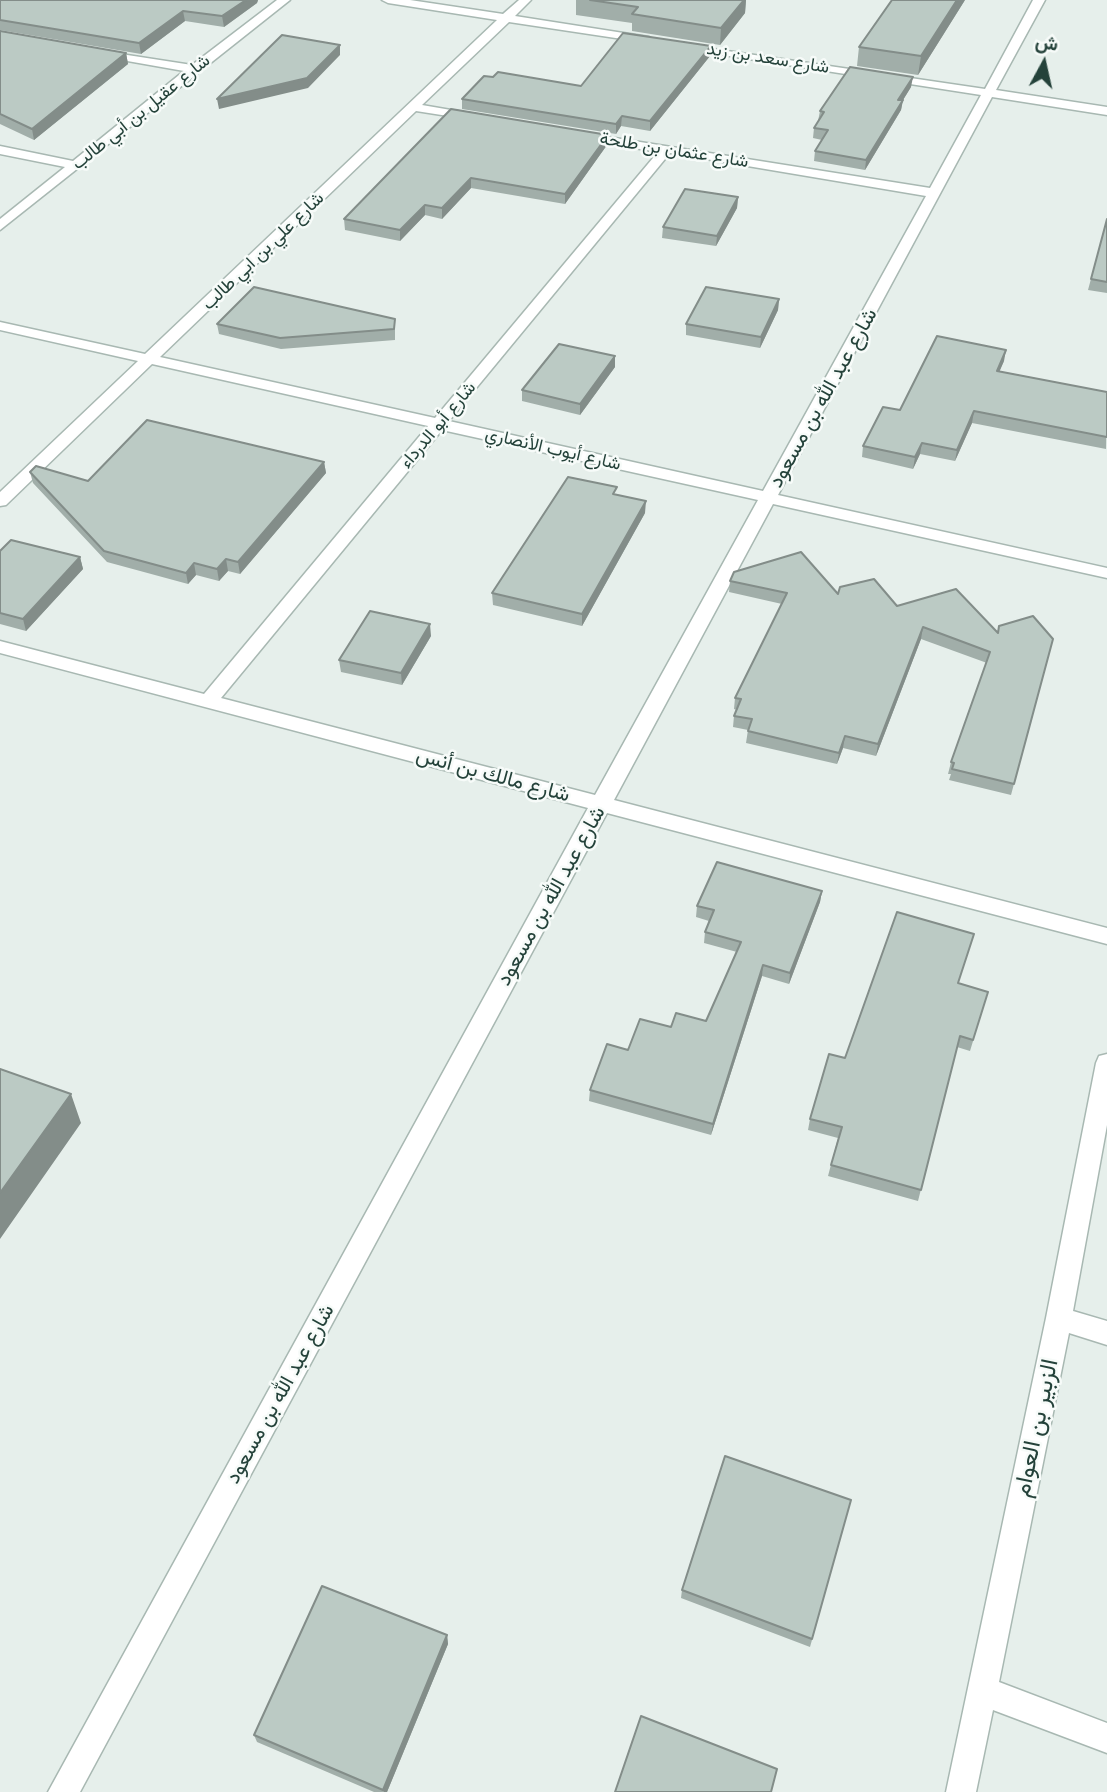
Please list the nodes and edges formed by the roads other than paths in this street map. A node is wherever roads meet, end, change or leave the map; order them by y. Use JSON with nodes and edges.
{"nodes":[{"id":1,"x":284,"y":0,"type":"edge"},
{"id":2,"x":388,"y":0,"type":"edge"},
{"id":3,"x":525,"y":0,"type":"edge"},
{"id":4,"x":1039,"y":0,"type":"edge"},
{"id":5,"x":506,"y":18,"type":"junction"},
{"id":6,"x":658,"y":41,"type":"edge"},
{"id":7,"x":672,"y":44,"type":"edge"},
{"id":8,"x":90,"y":51,"type":"edge"},
{"id":9,"x":194,"y":69,"type":"junction"},
{"id":10,"x":989,"y":92,"type":"junction"},
{"id":11,"x":413,"y":107,"type":"junction"},
{"id":12,"x":1107,"y":111,"type":"edge"},
{"id":13,"x":493,"y":120,"type":"edge"},
{"id":14,"x":573,"y":134,"type":"edge"},
{"id":15,"x":667,"y":149,"type":"junction"},
{"id":16,"x":0,"y":150,"type":"edge"},
{"id":17,"x":75,"y":165,"type":"junction"},
{"id":18,"x":934,"y":193,"type":"junction"},
{"id":19,"x":0,"y":226,"type":"edge"},
{"id":20,"x":0,"y":326,"type":"edge"},
{"id":21,"x":149,"y":359,"type":"junction"},
{"id":22,"x":438,"y":424,"type":"junction"},
{"id":23,"x":769,"y":497,"type":"junction"},
{"id":24,"x":0,"y":501,"type":"edge"},
{"id":25,"x":1107,"y":573,"type":"edge"},
{"id":26,"x":0,"y":647,"type":"edge"},
{"id":27,"x":208,"y":701,"type":"junction"},
{"id":28,"x":602,"y":804,"type":"junction"},
{"id":29,"x":1107,"y":936,"type":"edge"},
{"id":30,"x":1107,"y":1063,"type":"edge"},
{"id":31,"x":1059,"y":1318,"type":"junction"},
{"id":32,"x":1107,"y":1333,"type":"edge"},
{"id":33,"x":982,"y":1691,"type":"junction"},
{"id":34,"x":1107,"y":1738,"type":"edge"},
{"id":35,"x":63,"y":1792,"type":"edge"},
{"id":36,"x":961,"y":1792,"type":"edge"}],
"edges":[{"from":1,"to":9,"type":"street","name":"شارع عقيل بن أبي طالب"},
{"from":2,"to":5,"type":"street"},
{"from":3,"to":5,"type":"street","name":"شارع علي بن ابي طالب"},
{"from":4,"to":10,"type":"street","name":"شارع عبد الله بن مسعود"},
{"from":5,"to":6,"type":"street"},
{"from":5,"to":11,"type":"street","name":"شارع علي بن ابي طالب"},
{"from":7,"to":10,"type":"street","name":"شارع سعد بن زيد"},
{"from":8,"to":9,"type":"street"},
{"from":9,"to":17,"type":"street","name":"شارع عقيل بن أبي طالب"},
{"from":10,"to":12,"type":"street","name":"شارع سعد بن زيد"},
{"from":10,"to":18,"type":"street","name":"شارع عبد الله بن مسعود"},
{"from":11,"to":13,"type":"street"},
{"from":11,"to":21,"type":"street","name":"شارع علي بن ابي طالب"},
{"from":14,"to":15,"type":"street","name":"شارع عثمان بن طلحة"},
{"from":15,"to":18,"type":"street","name":"شارع عثمان بن طلحة"},
{"from":15,"to":22,"type":"street","name":"شارع أبو الدرداء"},
{"from":16,"to":17,"type":"street"},
{"from":17,"to":19,"type":"street","name":"شارع عقيل بن أبي طالب"},
{"from":18,"to":23,"type":"street","name":"شارع عبد الله بن مسعود"},
{"from":20,"to":21,"type":"street","name":"شارع أيوب الأنصاري"},
{"from":21,"to":22,"type":"street","name":"شارع أيوب الأنصاري"},
{"from":21,"to":24,"type":"street","name":"شارع علي بن ابي طالب"},
{"from":22,"to":23,"type":"street","name":"شارع أيوب الأنصاري"},
{"from":22,"to":27,"type":"street","name":"شارع أبو الدرداء"},
{"from":23,"to":25,"type":"street","name":"شارع أيوب الأنصاري"},
{"from":23,"to":28,"type":"street","name":"شارع عبد الله بن مسعود"},
{"from":26,"to":27,"type":"street","name":"شارع مالك بن أنس"},
{"from":27,"to":28,"type":"street","name":"شارع مالك بن أنس"},
{"from":28,"to":29,"type":"street","name":"شارع مالك بن أنس"},
{"from":28,"to":35,"type":"street","name":"شارع عبد الله بن مسعود"},
{"from":30,"to":31,"type":"street","name":"الزبير بن العوام"},
{"from":31,"to":32,"type":"street"},
{"from":31,"to":33,"type":"street","name":"الزبير بن العوام"},
{"from":33,"to":34,"type":"street"},
{"from":33,"to":36,"type":"street","name":"الزبير بن العوام"}]}
